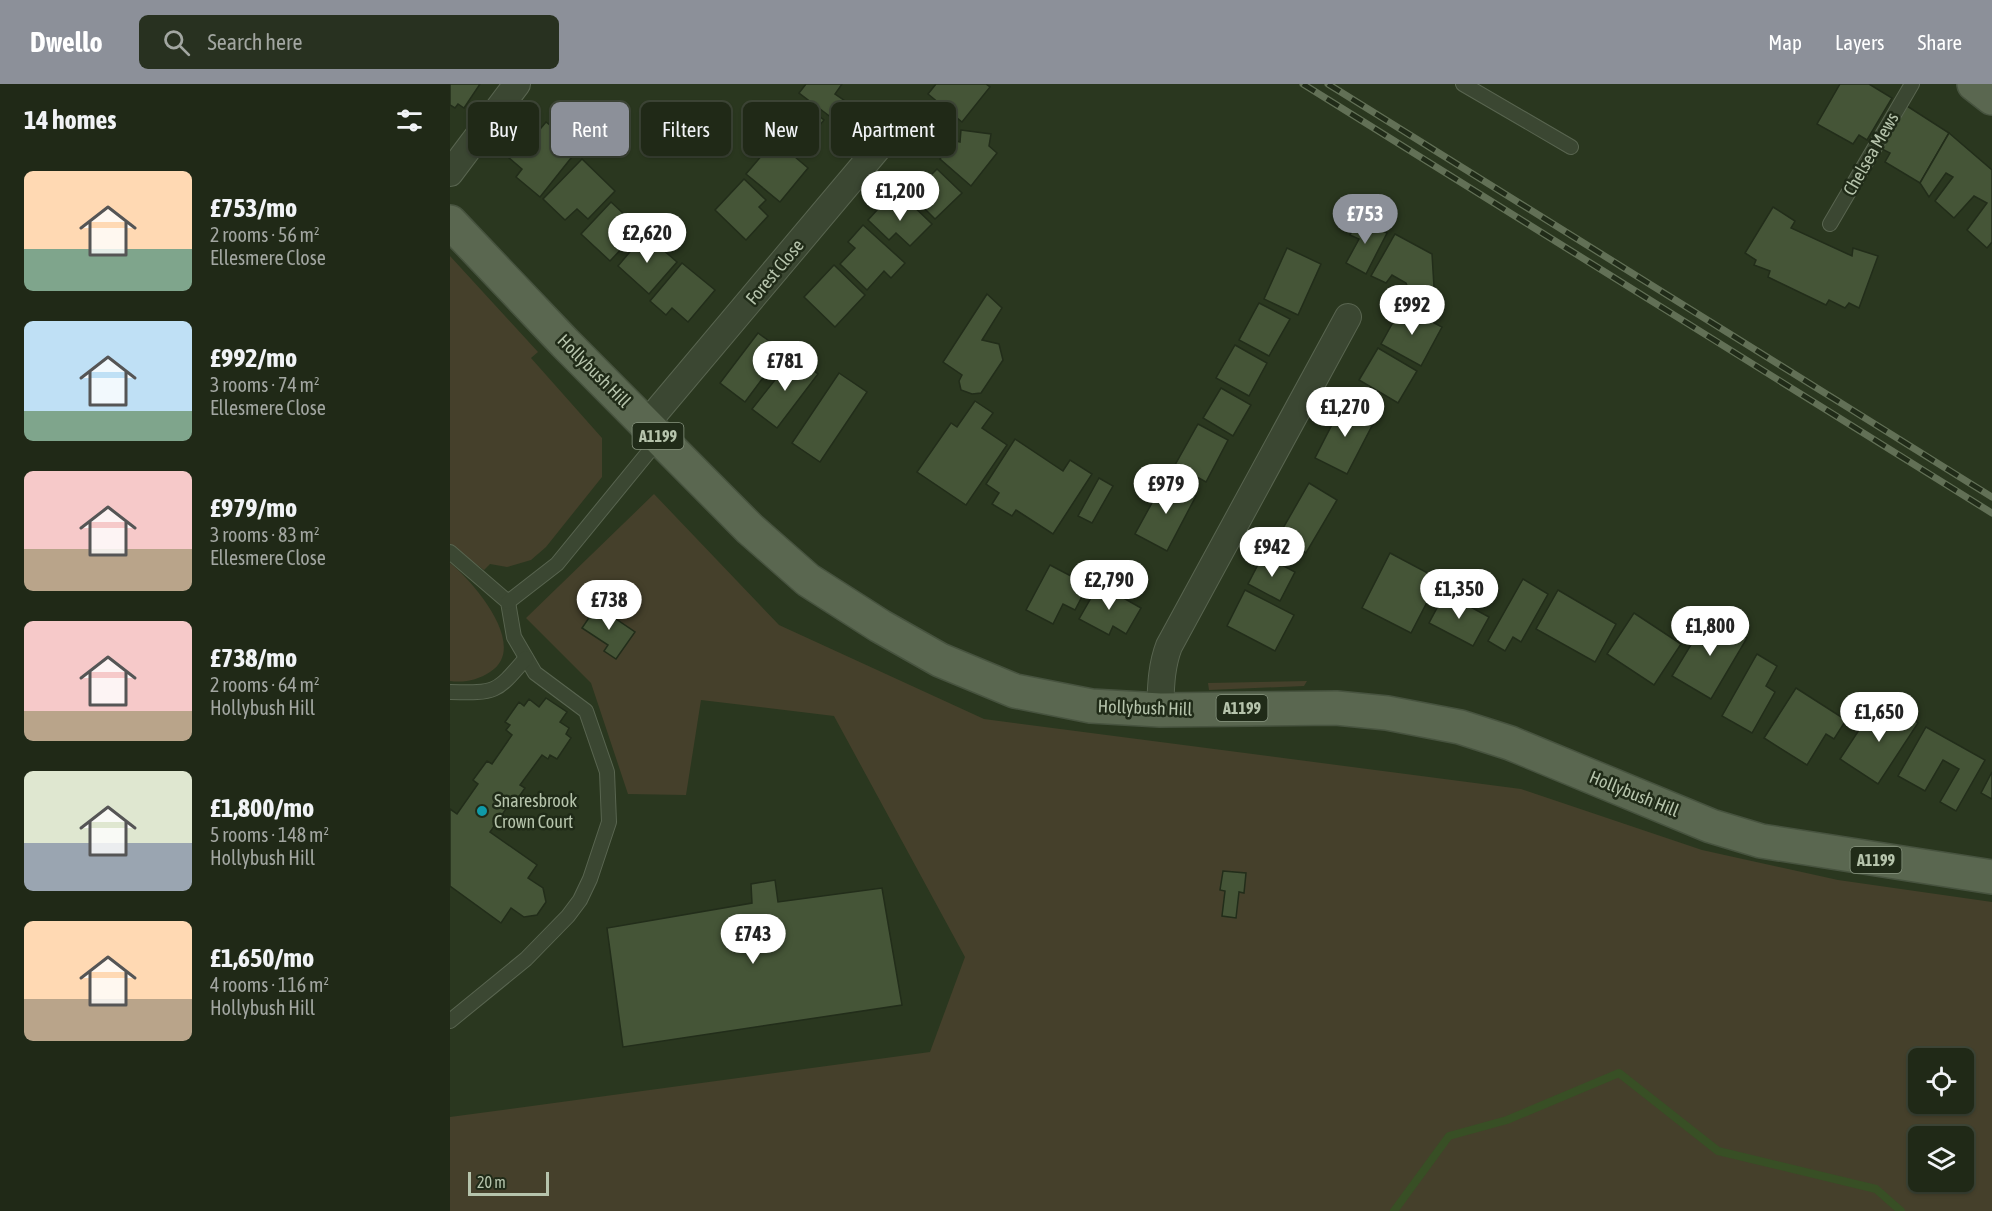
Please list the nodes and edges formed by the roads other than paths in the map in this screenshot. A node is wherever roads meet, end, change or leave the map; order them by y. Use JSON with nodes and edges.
{"nodes":[{"id":1,"x":517,"y":84,"type":"edge"},
{"id":2,"x":1463,"y":84,"type":"edge"},
{"id":3,"x":1912,"y":84,"type":"edge"},
{"id":4,"x":1974,"y":84,"type":"edge"},
{"id":5,"x":1992,"y":98,"type":"edge"},
{"id":6,"x":1571,"y":147,"type":"dead end"},
{"id":7,"x":872,"y":156,"type":"edge"},
{"id":8,"x":450,"y":173,"type":"edge"},
{"id":9,"x":450,"y":222,"type":"edge"},
{"id":10,"x":1830,"y":224,"type":"dead end"},
{"id":11,"x":1348,"y":317,"type":"dead end"},
{"id":12,"x":653,"y":431,"type":"junction"},
{"id":13,"x":450,"y":552,"type":"edge"},
{"id":14,"x":508,"y":602,"type":"junction"},
{"id":15,"x":526,"y":658,"type":"junction"},
{"id":16,"x":450,"y":692,"type":"edge"},
{"id":17,"x":1160,"y":710,"type":"junction"},
{"id":18,"x":1992,"y":878,"type":"edge"},
{"id":19,"x":450,"y":1021,"type":"edge"}],
"edges":[{"from":1,"to":8,"type":"street"},
{"from":2,"to":6,"type":"lane"},
{"from":3,"to":10,"type":"lane","name":"Chelsea Mews"},
{"from":4,"to":5,"type":"main road"},
{"from":7,"to":12,"type":"street","name":"Forest Close"},
{"from":9,"to":12,"type":"main road","name":"Hollybush Hill","number":"A1199"},
{"from":11,"to":17,"type":"street"},
{"from":12,"to":14,"type":"lane"},
{"from":12,"to":17,"type":"main road","name":"Hollybush Hill","number":"A1199"},
{"from":13,"to":14,"type":"lane"},
{"from":14,"to":15,"type":"lane"},
{"from":15,"to":16,"type":"lane"},
{"from":15,"to":19,"type":"lane"},
{"from":17,"to":18,"type":"main road","name":"Hollybush Hill","number":"A1199"}]}
